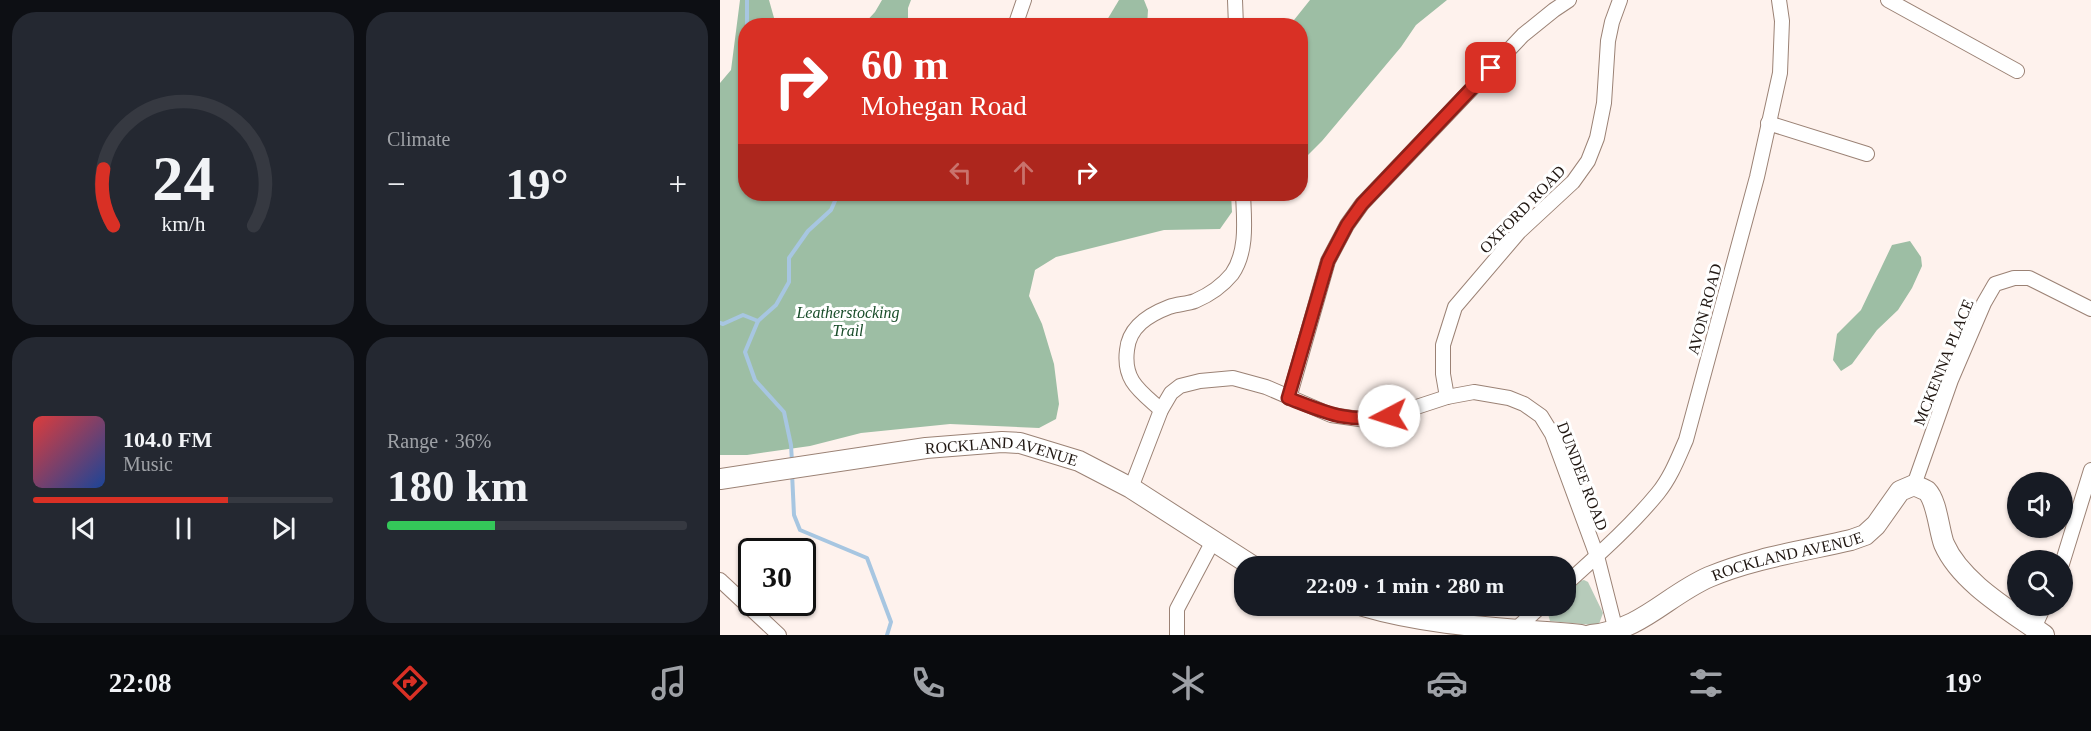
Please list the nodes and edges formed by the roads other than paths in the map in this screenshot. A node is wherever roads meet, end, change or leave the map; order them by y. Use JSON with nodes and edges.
{"nodes":[{"id":1,"x":1024,"y":0,"type":"edge"},
{"id":2,"x":1235,"y":0,"type":"edge"},
{"id":3,"x":1569,"y":0,"type":"edge"},
{"id":4,"x":1620,"y":0,"type":"edge"},
{"id":5,"x":1779,"y":0,"type":"edge"},
{"id":6,"x":1888,"y":0,"type":"edge"},
{"id":7,"x":1018,"y":18,"type":"edge"},
{"id":8,"x":1236,"y":18,"type":"edge"},
{"id":9,"x":2017,"y":71,"type":"dead end"},
{"id":10,"x":1768,"y":123,"type":"junction"},
{"id":11,"x":1867,"y":153,"type":"dead end"},
{"id":12,"x":1243,"y":201,"type":"edge"},
{"id":13,"x":2091,"y":309,"type":"edge"},
{"id":14,"x":1447,"y":397,"type":"junction"},
{"id":15,"x":1288,"y":398,"type":"junction"},
{"id":16,"x":1161,"y":410,"type":"junction"},
{"id":17,"x":2091,"y":470,"type":"edge"},
{"id":18,"x":720,"y":479,"type":"edge"},
{"id":19,"x":1914,"y":485,"type":"junction"},
{"id":20,"x":1131,"y":488,"type":"junction"},
{"id":21,"x":1213,"y":541,"type":"junction"},
{"id":22,"x":2066,"y":550,"type":"edge"},
{"id":23,"x":1237,"y":556,"type":"edge"},
{"id":24,"x":1597,"y":556,"type":"junction"},
{"id":25,"x":1576,"y":575,"type":"edge"},
{"id":26,"x":720,"y":581,"type":"edge"},
{"id":27,"x":1406,"y":616,"type":"edge"},
{"id":28,"x":1530,"y":616,"type":"edge"},
{"id":29,"x":2042,"y":616,"type":"edge"},
{"id":30,"x":1516,"y":629,"type":"junction"},
{"id":31,"x":1459,"y":630,"type":"edge"},
{"id":32,"x":2039,"y":631,"type":"edge"},
{"id":33,"x":1617,"y":633,"type":"edge"},
{"id":34,"x":779,"y":635,"type":"edge"},
{"id":35,"x":1177,"y":635,"type":"edge"},
{"id":36,"x":1581,"y":635,"type":"edge"},
{"id":37,"x":1591,"y":635,"type":"edge"}],
"edges":[{"from":1,"to":7,"type":"street"},
{"from":2,"to":8,"type":"street"},
{"from":3,"to":15,"type":"street"},
{"from":4,"to":14,"type":"street","name":"OXFORD ROAD"},
{"from":5,"to":10,"type":"street","name":"AVON ROAD"},
{"from":6,"to":9,"type":"street"},
{"from":10,"to":11,"type":"street"},
{"from":10,"to":24,"type":"street","name":"AVON ROAD"},
{"from":12,"to":16,"type":"street"},
{"from":13,"to":19,"type":"street","name":"MCKENNA PLACE"},
{"from":14,"to":15,"type":"street","name":"DUNDEE ROAD"},
{"from":14,"to":24,"type":"street","name":"DUNDEE ROAD"},
{"from":15,"to":16,"type":"street","name":"DUNDEE ROAD"},
{"from":16,"to":20,"type":"street","name":"DUNDEE ROAD"},
{"from":17,"to":22,"type":"street"},
{"from":18,"to":20,"type":"street","name":"ROCKLAND AVENUE"},
{"from":19,"to":32,"type":"street"},
{"from":19,"to":33,"type":"street","name":"ROCKLAND AVENUE"},
{"from":20,"to":21,"type":"street","name":"ROCKLAND AVENUE"},
{"from":21,"to":23,"type":"street","name":"ROCKLAND AVENUE"},
{"from":21,"to":35,"type":"street"},
{"from":24,"to":25,"type":"street","name":"AVON ROAD"},
{"from":24,"to":33,"type":"street","name":"DUNDEE ROAD"},
{"from":26,"to":34,"type":"street"},
{"from":27,"to":31,"type":"street"},
{"from":28,"to":30,"type":"street"},
{"from":29,"to":32,"type":"street"},
{"from":30,"to":31,"type":"street"},
{"from":30,"to":36,"type":"street"},
{"from":33,"to":37,"type":"street","name":"ROCKLAND AVENUE"}]}
